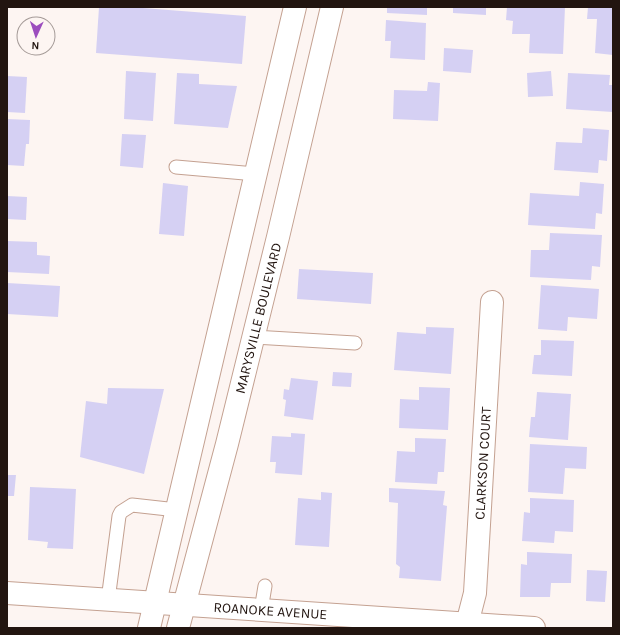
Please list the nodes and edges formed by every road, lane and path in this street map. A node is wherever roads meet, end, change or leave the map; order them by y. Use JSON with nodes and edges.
{"nodes":[{"id":1,"x":295,"y":7,"type":"edge"},
{"id":2,"x":332,"y":7,"type":"edge"},
{"id":3,"x":176,"y":167,"type":"dead end"},
{"id":4,"x":256,"y":174,"type":"junction"},
{"id":5,"x":492,"y":302,"type":"dead end"},
{"id":6,"x":254,"y":337,"type":"junction"},
{"id":7,"x":355,"y":343,"type":"dead end"},
{"id":8,"x":177,"y":510,"type":"junction"},
{"id":9,"x":265,"y":586,"type":"dead end"},
{"id":10,"x":7,"y":593,"type":"edge"},
{"id":11,"x":108,"y":600,"type":"junction"},
{"id":12,"x":155,"y":603,"type":"junction"},
{"id":13,"x":184,"y":605,"type":"junction"},
{"id":14,"x":261,"y":610,"type":"junction"},
{"id":15,"x":293,"y":620,"type":"edge"},
{"id":16,"x":466,"y":626,"type":"edge"},
{"id":17,"x":149,"y":628,"type":"edge"},
{"id":18,"x":178,"y":628,"type":"edge"},
{"id":19,"x":534,"y":628,"type":"edge"}],
"edges":[{"from":1,"to":4,"type":"main road"},
{"from":2,"to":6,"type":"main road","name":"MARYSVILLE BOULEVARD"},
{"from":3,"to":4,"type":"lane"},
{"from":4,"to":8,"type":"main road"},
{"from":5,"to":16,"type":"main road","name":"CLARKSON COURT"},
{"from":6,"to":7,"type":"lane"},
{"from":6,"to":13,"type":"main road","name":"MARYSVILLE BOULEVARD"},
{"from":8,"to":11,"type":"lane"},
{"from":8,"to":12,"type":"main road"},
{"from":9,"to":14,"type":"lane"},
{"from":10,"to":11,"type":"main road","name":"ROANOKE AVENUE"},
{"from":11,"to":12,"type":"main road","name":"ROANOKE AVENUE"},
{"from":12,"to":13,"type":"main road","name":"ROANOKE AVENUE"},
{"from":12,"to":17,"type":"main road"},
{"from":13,"to":14,"type":"main road","name":"ROANOKE AVENUE"},
{"from":13,"to":18,"type":"main road","name":"MARYSVILLE BOULEVARD"},
{"from":14,"to":15,"type":"main road","name":"ROANOKE AVENUE"},
{"from":15,"to":16,"type":"main road","name":"ROANOKE AVENUE"},
{"from":16,"to":19,"type":"main road","name":"ROANOKE AVENUE"}]}
